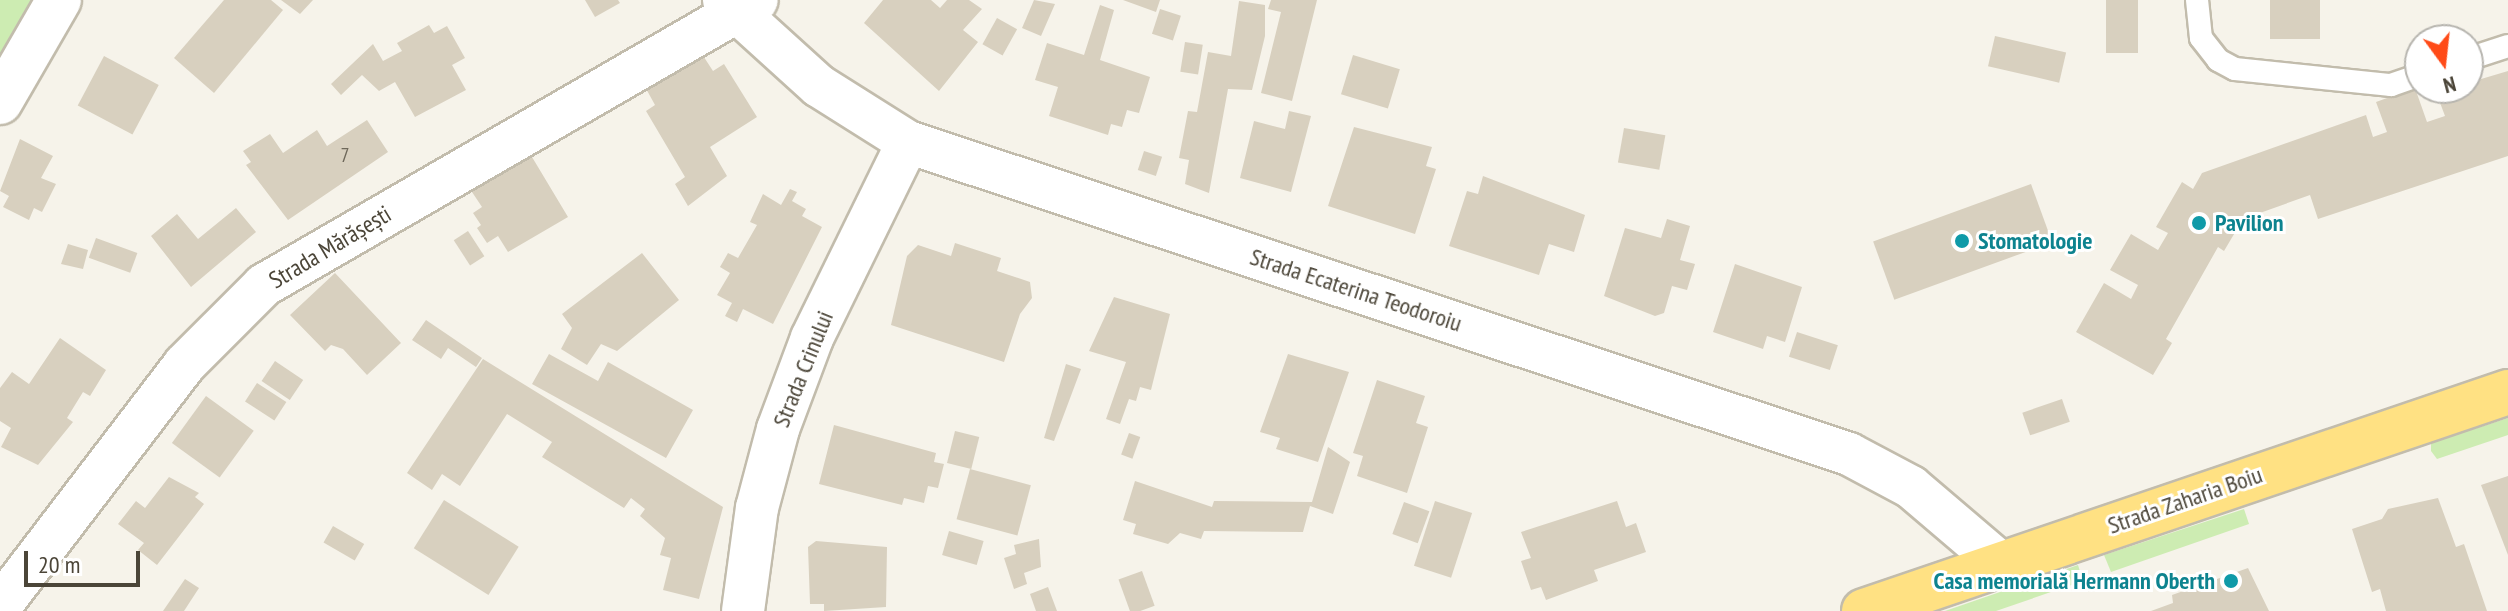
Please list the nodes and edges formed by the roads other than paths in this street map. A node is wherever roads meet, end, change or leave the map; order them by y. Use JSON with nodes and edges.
{"nodes":[{"id":1,"x":59,"y":0,"type":"edge"},
{"id":2,"x":2197,"y":0,"type":"edge"},
{"id":3,"x":738,"y":3,"type":"edge"},
{"id":4,"x":2508,"y":46,"type":"edge"},
{"id":5,"x":2484,"y":54,"type":"edge"},
{"id":6,"x":2404,"y":81,"type":"edge"},
{"id":7,"x":0,"y":102,"type":"edge"},
{"id":8,"x":908,"y":142,"type":"junction"},
{"id":9,"x":2508,"y":392,"type":"edge"},
{"id":10,"x":1999,"y":562,"type":"junction"},
{"id":11,"x":0,"y":606,"type":"edge"},
{"id":12,"x":743,"y":611,"type":"edge"},
{"id":13,"x":1864,"y":611,"type":"edge"}],
"edges":[{"from":1,"to":7,"type":"street"},
{"from":2,"to":6,"type":"lane"},
{"from":3,"to":8,"type":"street","name":"Strada Ecaterina Teodoroiu"},
{"from":3,"to":11,"type":"street","name":"Strada Mărășești"},
{"from":4,"to":5,"type":"lane"},
{"from":8,"to":10,"type":"street","name":"Strada Ecaterina Teodoroiu"},
{"from":8,"to":12,"type":"street","name":"Strada Crinului"},
{"from":9,"to":10,"type":"highway","name":"Strada Zaharia Boiu"},
{"from":10,"to":13,"type":"highway","name":"Strada Zaharia Boiu"}]}
